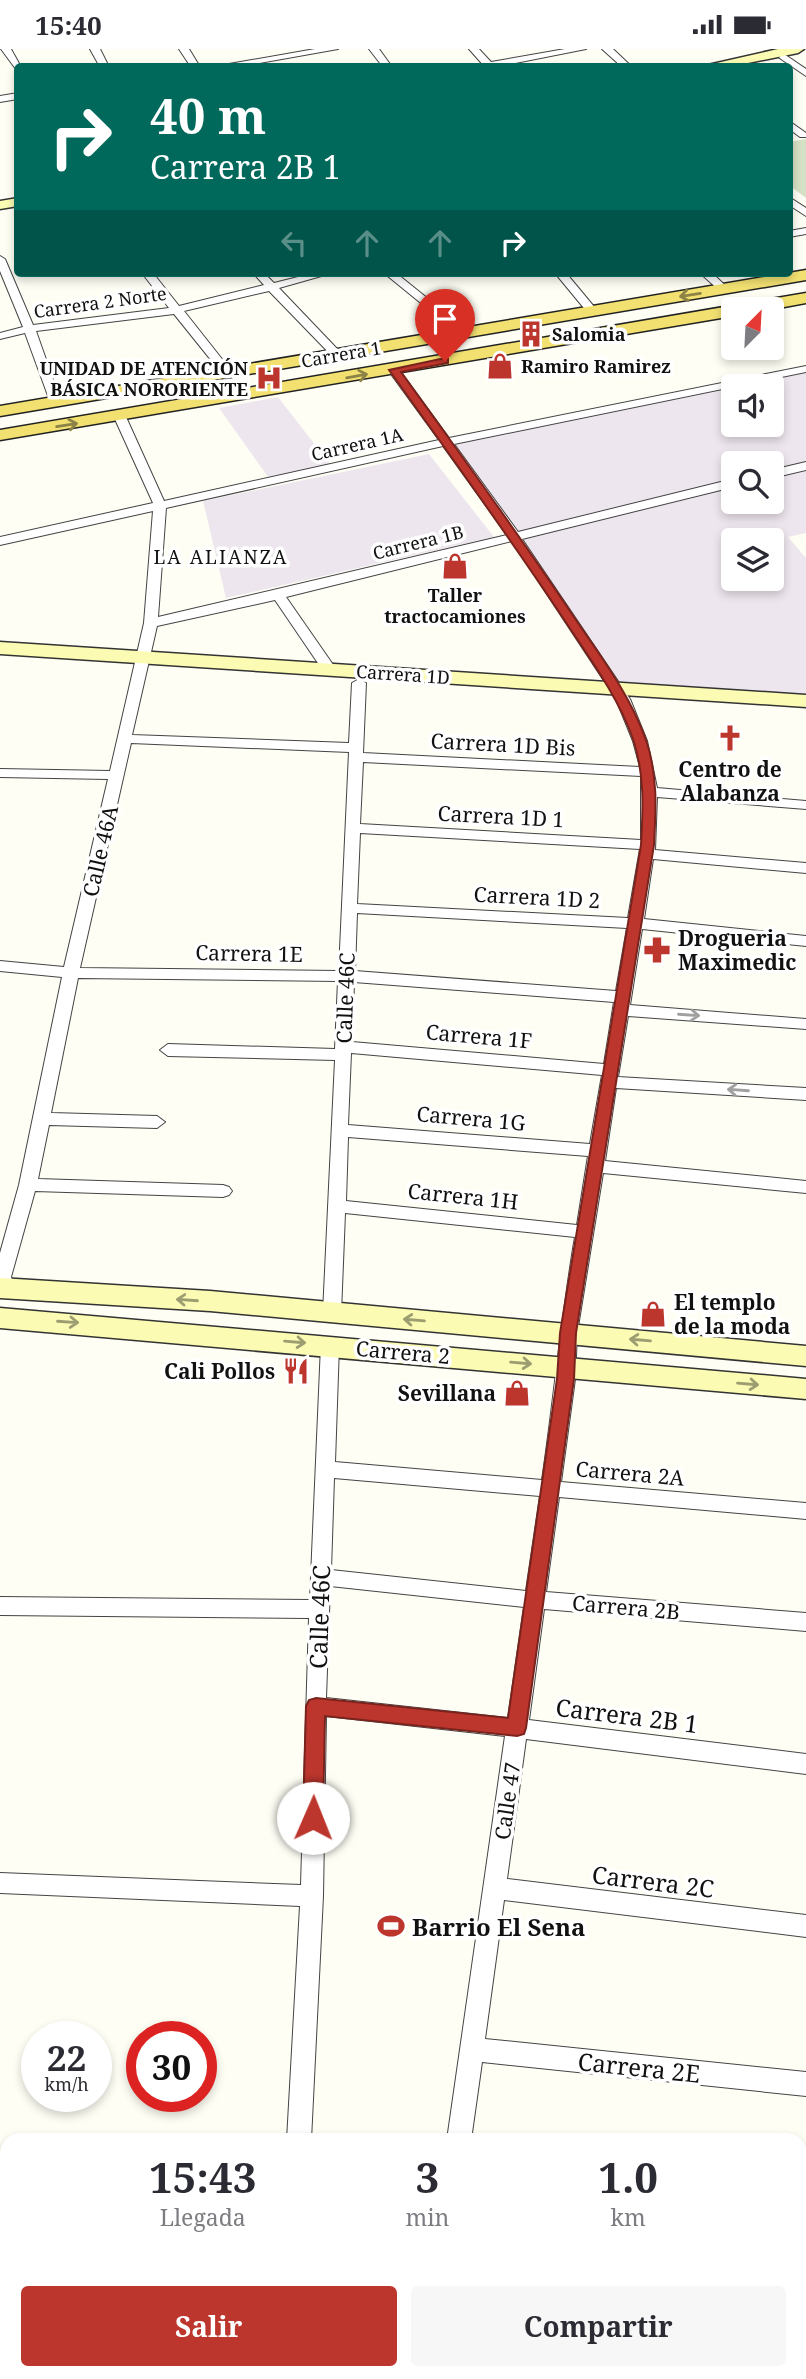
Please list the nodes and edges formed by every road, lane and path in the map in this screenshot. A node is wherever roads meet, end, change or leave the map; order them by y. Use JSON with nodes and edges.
{"nodes":[{"id":1,"x":333,"y":49,"type":"edge"},
{"id":2,"x":374,"y":49,"type":"edge"},
{"id":3,"x":474,"y":49,"type":"edge"},
{"id":4,"x":581,"y":49,"type":"edge"},
{"id":5,"x":607,"y":49,"type":"edge"},
{"id":6,"x":798,"y":49,"type":"edge"},
{"id":7,"x":806,"y":53,"type":"edge"},
{"id":8,"x":784,"y":57,"type":"junction"},
{"id":9,"x":278,"y":58,"type":"edge"},
{"id":10,"x":244,"y":63,"type":"edge"},
{"id":11,"x":385,"y":63,"type":"edge"},
{"id":12,"x":486,"y":63,"type":"edge"},
{"id":13,"x":505,"y":63,"type":"edge"},
{"id":14,"x":623,"y":63,"type":"edge"},
{"id":15,"x":725,"y":63,"type":"edge"},
{"id":16,"x":754,"y":63,"type":"edge"},
{"id":17,"x":792,"y":63,"type":"edge"},
{"id":18,"x":0,"y":259,"type":"edge"},
{"id":19,"x":806,"y":275,"type":"edge"},
{"id":20,"x":150,"y":277,"type":"edge"},
{"id":21,"x":261,"y":277,"type":"edge"},
{"id":22,"x":312,"y":277,"type":"edge"},
{"id":23,"x":394,"y":277,"type":"edge"},
{"id":24,"x":563,"y":277,"type":"edge"},
{"id":25,"x":710,"y":277,"type":"edge"},
{"id":26,"x":271,"y":288,"type":"junction"},
{"id":27,"x":725,"y":289,"type":"junction"},
{"id":28,"x":806,"y":298,"type":"edge"},
{"id":29,"x":784,"y":302,"type":"edge"},
{"id":30,"x":176,"y":310,"type":"junction"},
{"id":31,"x":592,"y":311,"type":"junction"},
{"id":32,"x":721,"y":313,"type":"edge"},
{"id":33,"x":28,"y":330,"type":"junction"},
{"id":34,"x":464,"y":334,"type":"junction"},
{"id":35,"x":0,"y":336,"type":"edge"},
{"id":36,"x":337,"y":355,"type":"junction"},
{"id":37,"x":806,"y":369,"type":"edge"},
{"id":38,"x":394,"y":370,"type":"junction"},
{"id":39,"x":227,"y":373,"type":"junction"},
{"id":40,"x":55,"y":402,"type":"junction"},
{"id":41,"x":0,"y":411,"type":"edge"},
{"id":42,"x":120,"y":417,"type":"junction"},
{"id":43,"x":0,"y":435,"type":"edge"},
{"id":44,"x":445,"y":442,"type":"junction"},
{"id":45,"x":806,"y":466,"type":"edge"},
{"id":46,"x":784,"y":471,"type":"edge"},
{"id":47,"x":721,"y":487,"type":"edge"},
{"id":48,"x":160,"y":506,"type":"junction"},
{"id":49,"x":515,"y":537,"type":"junction"},
{"id":50,"x":0,"y":541,"type":"edge"},
{"id":51,"x":278,"y":594,"type":"junction"},
{"id":52,"x":151,"y":623,"type":"junction"},
{"id":53,"x":0,"y":647,"type":"edge"},
{"id":54,"x":0,"y":659,"type":"edge"},
{"id":55,"x":142,"y":663,"type":"junction"},
{"id":56,"x":329,"y":670,"type":"junction"},
{"id":57,"x":359,"y":683,"type":"junction"},
{"id":58,"x":620,"y":693,"type":"junction"},
{"id":59,"x":806,"y":701,"type":"edge"},
{"id":60,"x":806,"y":712,"type":"edge"},
{"id":61,"x":125,"y":739,"type":"junction"},
{"id":62,"x":356,"y":753,"type":"junction"},
{"id":63,"x":648,"y":772,"type":"junction"},
{"id":64,"x":0,"y":773,"type":"edge"},
{"id":65,"x":117,"y":775,"type":"junction"},
{"id":66,"x":650,"y":792,"type":"junction"},
{"id":67,"x":806,"y":805,"type":"edge"},
{"id":68,"x":353,"y":828,"type":"junction"},
{"id":69,"x":647,"y":850,"type":"junction"},
{"id":70,"x":806,"y":868,"type":"edge"},
{"id":71,"x":349,"y":908,"type":"junction"},
{"id":72,"x":635,"y":923,"type":"junction"},
{"id":73,"x":806,"y":941,"type":"edge"},
{"id":74,"x":0,"y":967,"type":"edge"},
{"id":75,"x":71,"y":973,"type":"junction"},
{"id":76,"x":346,"y":976,"type":"junction"},
{"id":77,"x":622,"y":1004,"type":"junction"},
{"id":78,"x":806,"y":1024,"type":"edge"},
{"id":79,"x":168,"y":1049,"type":"dead end"},
{"id":80,"x":343,"y":1051,"type":"junction"},
{"id":81,"x":610,"y":1076,"type":"junction"},
{"id":82,"x":806,"y":1094,"type":"edge"},
{"id":83,"x":41,"y":1119,"type":"junction"},
{"id":84,"x":157,"y":1122,"type":"dead end"},
{"id":85,"x":340,"y":1130,"type":"junction"},
{"id":86,"x":596,"y":1159,"type":"junction"},
{"id":87,"x":28,"y":1185,"type":"junction"},
{"id":88,"x":806,"y":1187,"type":"edge"},
{"id":89,"x":223,"y":1191,"type":"dead end"},
{"id":90,"x":336,"y":1206,"type":"junction"},
{"id":91,"x":585,"y":1232,"type":"junction"},
{"id":92,"x":3,"y":1288,"type":"edge"},
{"id":93,"x":332,"y":1313,"type":"junction"},
{"id":94,"x":0,"y":1318,"type":"edge"},
{"id":95,"x":568,"y":1333,"type":"junction"},
{"id":96,"x":330,"y":1345,"type":"junction"},
{"id":97,"x":806,"y":1356,"type":"edge"},
{"id":98,"x":567,"y":1367,"type":"junction"},
{"id":99,"x":806,"y":1389,"type":"edge"},
{"id":100,"x":325,"y":1469,"type":"junction"},
{"id":101,"x":550,"y":1488,"type":"junction"},
{"id":102,"x":806,"y":1511,"type":"edge"},
{"id":103,"x":321,"y":1577,"type":"junction"},
{"id":104,"x":534,"y":1600,"type":"junction"},
{"id":105,"x":0,"y":1606,"type":"edge"},
{"id":106,"x":319,"y":1609,"type":"junction"},
{"id":107,"x":806,"y":1622,"type":"edge"},
{"id":108,"x":316,"y":1706,"type":"junction"},
{"id":109,"x":517,"y":1728,"type":"junction"},
{"id":110,"x":806,"y":1764,"type":"edge"},
{"id":111,"x":0,"y":1883,"type":"edge"},
{"id":112,"x":495,"y":1888,"type":"junction"},
{"id":113,"x":312,"y":1896,"type":"junction"},
{"id":114,"x":806,"y":1926,"type":"edge"},
{"id":115,"x":472,"y":2049,"type":"junction"},
{"id":116,"x":806,"y":2084,"type":"edge"},
{"id":117,"x":299,"y":2133,"type":"edge"},
{"id":118,"x":461,"y":2133,"type":"edge"}],
"edges":[{"from":1,"to":9,"type":"street"},
{"from":2,"to":11,"type":"street"},
{"from":3,"to":12,"type":"street"},
{"from":4,"to":13,"type":"street"},
{"from":5,"to":14,"type":"street"},
{"from":6,"to":15,"type":"street"},
{"from":7,"to":8,"type":"street"},
{"from":8,"to":16,"type":"street"},
{"from":8,"to":17,"type":"street"},
{"from":9,"to":10,"type":"street"},
{"from":18,"to":33,"type":"street"},
{"from":19,"to":27,"type":"main road","name":"Carrera 1"},
{"from":20,"to":30,"type":"street"},
{"from":21,"to":26,"type":"street"},
{"from":22,"to":26,"type":"street","name":"Carrera 2 Norte"},
{"from":23,"to":34,"type":"street"},
{"from":24,"to":31,"type":"street"},
{"from":25,"to":27,"type":"street"},
{"from":26,"to":30,"type":"street","name":"Carrera 2 Norte"},
{"from":26,"to":36,"type":"street"},
{"from":27,"to":31,"type":"main road","name":"Carrera 1","one_way":true},
{"from":28,"to":29,"type":"main road"},
{"from":30,"to":33,"type":"street","name":"Carrera 2 Norte"},
{"from":30,"to":39,"type":"street"},
{"from":31,"to":34,"type":"main road","name":"Carrera 1"},
{"from":32,"to":38,"type":"main road","name":"Carrera 1"},
{"from":33,"to":35,"type":"street","name":"Carrera 2 Norte"},
{"from":33,"to":40,"type":"street"},
{"from":34,"to":36,"type":"main road","name":"Carrera 1"},
{"from":36,"to":39,"type":"main road","name":"Carrera 1"},
{"from":37,"to":44,"type":"street","name":"Carrera 1A"},
{"from":42,"to":38,"type":"main road","name":"Carrera 1","one_way":true},
{"from":38,"to":44,"type":"street","name":"Calle 47"},
{"from":39,"to":40,"type":"main road","name":"Carrera 1"},
{"from":40,"to":41,"type":"main road","name":"Carrera 1"},
{"from":43,"to":42,"type":"main road","name":"Carrera 1","one_way":true},
{"from":42,"to":48,"type":"street","name":"Calle 46A"},
{"from":44,"to":48,"type":"street","name":"Carrera 1A"},
{"from":44,"to":49,"type":"street","name":"Calle 47"},
{"from":45,"to":46,"type":"street"},
{"from":47,"to":49,"type":"street","name":"Carrera 1B"},
{"from":48,"to":50,"type":"street","name":"Carrera 1A"},
{"from":48,"to":52,"type":"street","name":"Calle 46A"},
{"from":49,"to":51,"type":"street","name":"Carrera 1B"},
{"from":49,"to":58,"type":"street","name":"Calle 47"},
{"from":51,"to":52,"type":"street","name":"Carrera 1B"},
{"from":51,"to":56,"type":"street"},
{"from":52,"to":55,"type":"street","name":"Calle 46A"},
{"from":53,"to":55,"type":"street","name":"Carrera 1D"},
{"from":54,"to":55,"type":"street","name":"Carrera 1D"},
{"from":55,"to":56,"type":"street","name":"Carrera 1D"},
{"from":55,"to":57,"type":"street","name":"Carrera 1D"},
{"from":55,"to":61,"type":"street","name":"Calle 46A"},
{"from":56,"to":58,"type":"street","name":"Carrera 1D"},
{"from":57,"to":58,"type":"street","name":"Carrera 1D"},
{"from":57,"to":62,"type":"street","name":"Calle 46C"},
{"from":58,"to":59,"type":"street","name":"Carrera 1D"},
{"from":58,"to":60,"type":"street","name":"Carrera 1D"},
{"from":58,"to":63,"type":"street","name":"Calle 47"},
{"from":61,"to":62,"type":"street","name":"Carrera 1D Bis"},
{"from":61,"to":65,"type":"street","name":"Calle 46A"},
{"from":62,"to":63,"type":"street","name":"Carrera 1D Bis"},
{"from":62,"to":68,"type":"street","name":"Calle 46C"},
{"from":63,"to":66,"type":"street","name":"Calle 47"},
{"from":64,"to":65,"type":"street"},
{"from":65,"to":75,"type":"street","name":"Calle 46A"},
{"from":66,"to":67,"type":"street"},
{"from":66,"to":69,"type":"street","name":"Calle 47"},
{"from":68,"to":69,"type":"street","name":"Carrera 1D 1"},
{"from":68,"to":71,"type":"street","name":"Calle 46C"},
{"from":69,"to":70,"type":"street","name":"Carrera 1D 1"},
{"from":69,"to":72,"type":"street","name":"Calle 47"},
{"from":71,"to":72,"type":"street","name":"Carrera 1D 2"},
{"from":71,"to":76,"type":"street","name":"Calle 46C"},
{"from":72,"to":73,"type":"street","name":"Carrera 1D 2"},
{"from":72,"to":77,"type":"street","name":"Calle 47"},
{"from":74,"to":75,"type":"street","name":"Carrera 1E"},
{"from":75,"to":76,"type":"street","name":"Carrera 1E"},
{"from":75,"to":83,"type":"street","name":"Calle 46A"},
{"from":76,"to":77,"type":"street","name":"Carrera 1E"},
{"from":76,"to":80,"type":"street","name":"Calle 46C"},
{"from":77,"to":78,"type":"street","name":"Carrera 1E","one_way":true},
{"from":77,"to":81,"type":"street","name":"Calle 47"},
{"from":79,"to":80,"type":"street","name":"Carrera 1F"},
{"from":80,"to":81,"type":"street","name":"Carrera 1F"},
{"from":80,"to":85,"type":"street","name":"Calle 46C"},
{"from":82,"to":81,"type":"street","name":"Carrera 1F","one_way":true},
{"from":81,"to":86,"type":"street","name":"Calle 47"},
{"from":83,"to":84,"type":"street"},
{"from":83,"to":87,"type":"street","name":"Calle 46A"},
{"from":85,"to":86,"type":"street","name":"Carrera 1G"},
{"from":85,"to":90,"type":"street","name":"Calle 46C"},
{"from":86,"to":88,"type":"street","name":"Carrera 1G"},
{"from":86,"to":91,"type":"street","name":"Calle 47"},
{"from":87,"to":89,"type":"street"},
{"from":87,"to":92,"type":"street","name":"Calle 46A"},
{"from":90,"to":91,"type":"street","name":"Carrera 1H"},
{"from":90,"to":93,"type":"street","name":"Calle 46C"},
{"from":91,"to":95,"type":"street","name":"Calle 47"},
{"from":93,"to":92,"type":"street","name":"Carrera 2","one_way":true},
{"from":95,"to":93,"type":"street","name":"Carrera 2","one_way":true},
{"from":94,"to":96,"type":"street","name":"Carrera 2","one_way":true},
{"from":97,"to":95,"type":"street","name":"Carrera 2","one_way":true},
{"from":95,"to":98,"type":"street","name":"Calle 47"},
{"from":96,"to":98,"type":"street","name":"Carrera 2","one_way":true},
{"from":96,"to":100,"type":"street","name":"Calle 46C"},
{"from":98,"to":99,"type":"street","name":"Carrera 2","one_way":true},
{"from":98,"to":101,"type":"street","name":"Calle 47"},
{"from":100,"to":101,"type":"street","name":"Carrera 2A"},
{"from":100,"to":103,"type":"street","name":"Calle 46C"},
{"from":101,"to":102,"type":"street","name":"Carrera 2A"},
{"from":101,"to":104,"type":"street","name":"Calle 47"},
{"from":103,"to":104,"type":"street","name":"Carrera 2B"},
{"from":103,"to":106,"type":"street","name":"Calle 46C"},
{"from":104,"to":107,"type":"street","name":"Carrera 2B"},
{"from":104,"to":109,"type":"street","name":"Calle 47"},
{"from":105,"to":106,"type":"street"},
{"from":106,"to":108,"type":"street","name":"Calle 46C"},
{"from":108,"to":109,"type":"street","name":"Carrera 2B 1"},
{"from":108,"to":113,"type":"street","name":"Calle 46C"},
{"from":109,"to":110,"type":"street","name":"Carrera 2B 1"},
{"from":109,"to":112,"type":"street","name":"Calle 47"},
{"from":111,"to":113,"type":"street"},
{"from":112,"to":114,"type":"street","name":"Carrera 2C"},
{"from":112,"to":115,"type":"street","name":"Calle 47"},
{"from":113,"to":117,"type":"street","name":"Calle 46C"},
{"from":115,"to":116,"type":"street","name":"Carrera 2E"},
{"from":115,"to":118,"type":"street","name":"Calle 47"}]}
